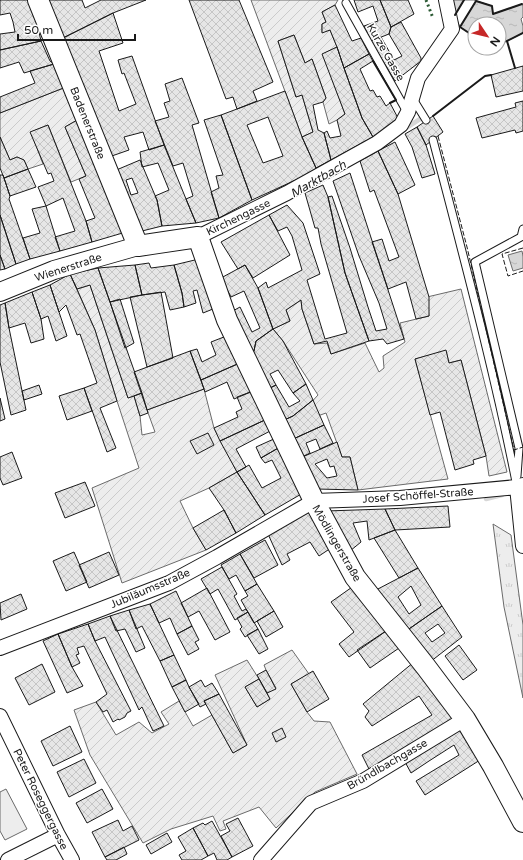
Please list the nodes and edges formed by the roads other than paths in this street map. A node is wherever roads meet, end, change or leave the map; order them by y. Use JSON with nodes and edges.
{"nodes":[{"id":1,"x":38,"y":0,"type":"edge"},
{"id":2,"x":446,"y":0,"type":"edge"},
{"id":3,"x":346,"y":3,"type":"dead end"},
{"id":4,"x":412,"y":97,"type":"junction"},
{"id":5,"x":408,"y":112,"type":"junction"},
{"id":6,"x":426,"y":120,"type":"dead end"},
{"id":7,"x":433,"y":140,"type":"dead end"},
{"id":8,"x":523,"y":229,"type":"edge"},
{"id":9,"x":198,"y":237,"type":"junction"},
{"id":10,"x":138,"y":246,"type":"junction"},
{"id":11,"x":0,"y":292,"type":"edge"},
{"id":12,"x":520,"y":486,"type":"edge"},
{"id":13,"x":314,"y":501,"type":"junction"},
{"id":14,"x":523,"y":546,"type":"edge"},
{"id":15,"x":0,"y":648,"type":"edge"},
{"id":16,"x":0,"y":716,"type":"edge"},
{"id":17,"x":465,"y":719,"type":"junction"},
{"id":18,"x":523,"y":822,"type":"edge"},
{"id":19,"x":58,"y":835,"type":"junction"},
{"id":20,"x":8,"y":860,"type":"edge"},
{"id":21,"x":72,"y":860,"type":"edge"},
{"id":22,"x":261,"y":860,"type":"edge"}],
"edges":[{"from":1,"to":10,"type":"main road","name":"Badenerstraße"},
{"from":2,"to":4,"type":"street"},
{"from":3,"to":5,"type":"lane","name":"Kurze Gasse"},
{"from":4,"to":5,"type":"street"},
{"from":4,"to":6,"type":"lane"},
{"from":5,"to":9,"type":"street","name":"Kirchengasse"},
{"from":7,"to":12,"type":"lane"},
{"from":8,"to":12,"type":"lane"},
{"from":9,"to":10,"type":"main road"},
{"from":9,"to":13,"type":"main road","name":"Mödlingerstraße"},
{"from":10,"to":11,"type":"street","name":"Wienerstraße"},
{"from":12,"to":13,"type":"street","name":"Josef Schöffel-Straße"},
{"from":12,"to":14,"type":"street"},
{"from":13,"to":15,"type":"street","name":"Jubiläumsstraße"},
{"from":13,"to":17,"type":"main road","name":"Mödlingerstraße"},
{"from":16,"to":19,"type":"street","name":"Peter Roseggergasse"},
{"from":17,"to":18,"type":"main road","name":"Mödlingerstraße"},
{"from":17,"to":22,"type":"street","name":"Bründlbachgasse"},
{"from":19,"to":20,"type":"street"},
{"from":19,"to":21,"type":"street","name":"Peter Roseggergasse"}]}
